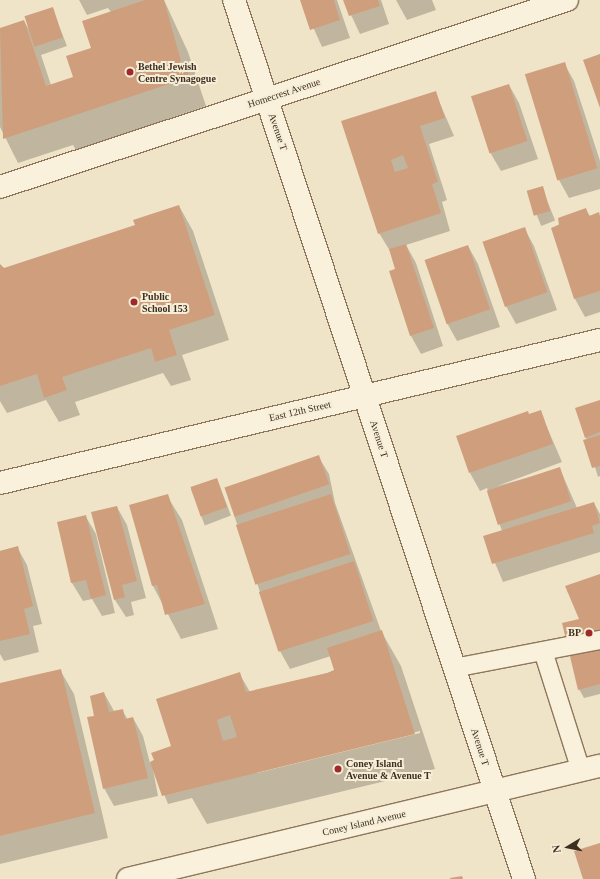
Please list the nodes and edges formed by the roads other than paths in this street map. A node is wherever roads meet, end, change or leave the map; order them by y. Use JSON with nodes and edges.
{"nodes":[{"id":1,"x":234,"y":0,"type":"edge"},
{"id":2,"x":567,"y":0,"type":"edge"},
{"id":3,"x":267,"y":99,"type":"junction"},
{"id":4,"x":0,"y":187,"type":"edge"},
{"id":5,"x":600,"y":340,"type":"edge"},
{"id":6,"x":364,"y":396,"type":"junction"},
{"id":7,"x":0,"y":483,"type":"edge"},
{"id":8,"x":600,"y":640,"type":"edge"},
{"id":9,"x":544,"y":651,"type":"junction"},
{"id":10,"x":454,"y":668,"type":"junction"},
{"id":11,"x":591,"y":769,"type":"edge"},
{"id":12,"x":495,"y":792,"type":"junction"},
{"id":13,"x":128,"y":879,"type":"edge"},
{"id":14,"x":524,"y":879,"type":"edge"}],
"edges":[{"from":1,"to":3,"type":"street","name":"Avenue T"},
{"from":2,"to":3,"type":"street","name":"Homecrest Avenue"},
{"from":3,"to":4,"type":"street","name":"Homecrest Avenue"},
{"from":3,"to":6,"type":"street","name":"Avenue T"},
{"from":5,"to":6,"type":"street","name":"East 12th Street"},
{"from":6,"to":7,"type":"street","name":"East 12th Street"},
{"from":6,"to":10,"type":"street","name":"Avenue T"},
{"from":8,"to":9,"type":"lane"},
{"from":9,"to":10,"type":"lane"},
{"from":9,"to":11,"type":"lane"},
{"from":10,"to":12,"type":"street","name":"Avenue T"},
{"from":11,"to":12,"type":"street","name":"Coney Island Avenue"},
{"from":12,"to":13,"type":"street","name":"Coney Island Avenue"},
{"from":12,"to":14,"type":"street","name":"Avenue T"}]}
